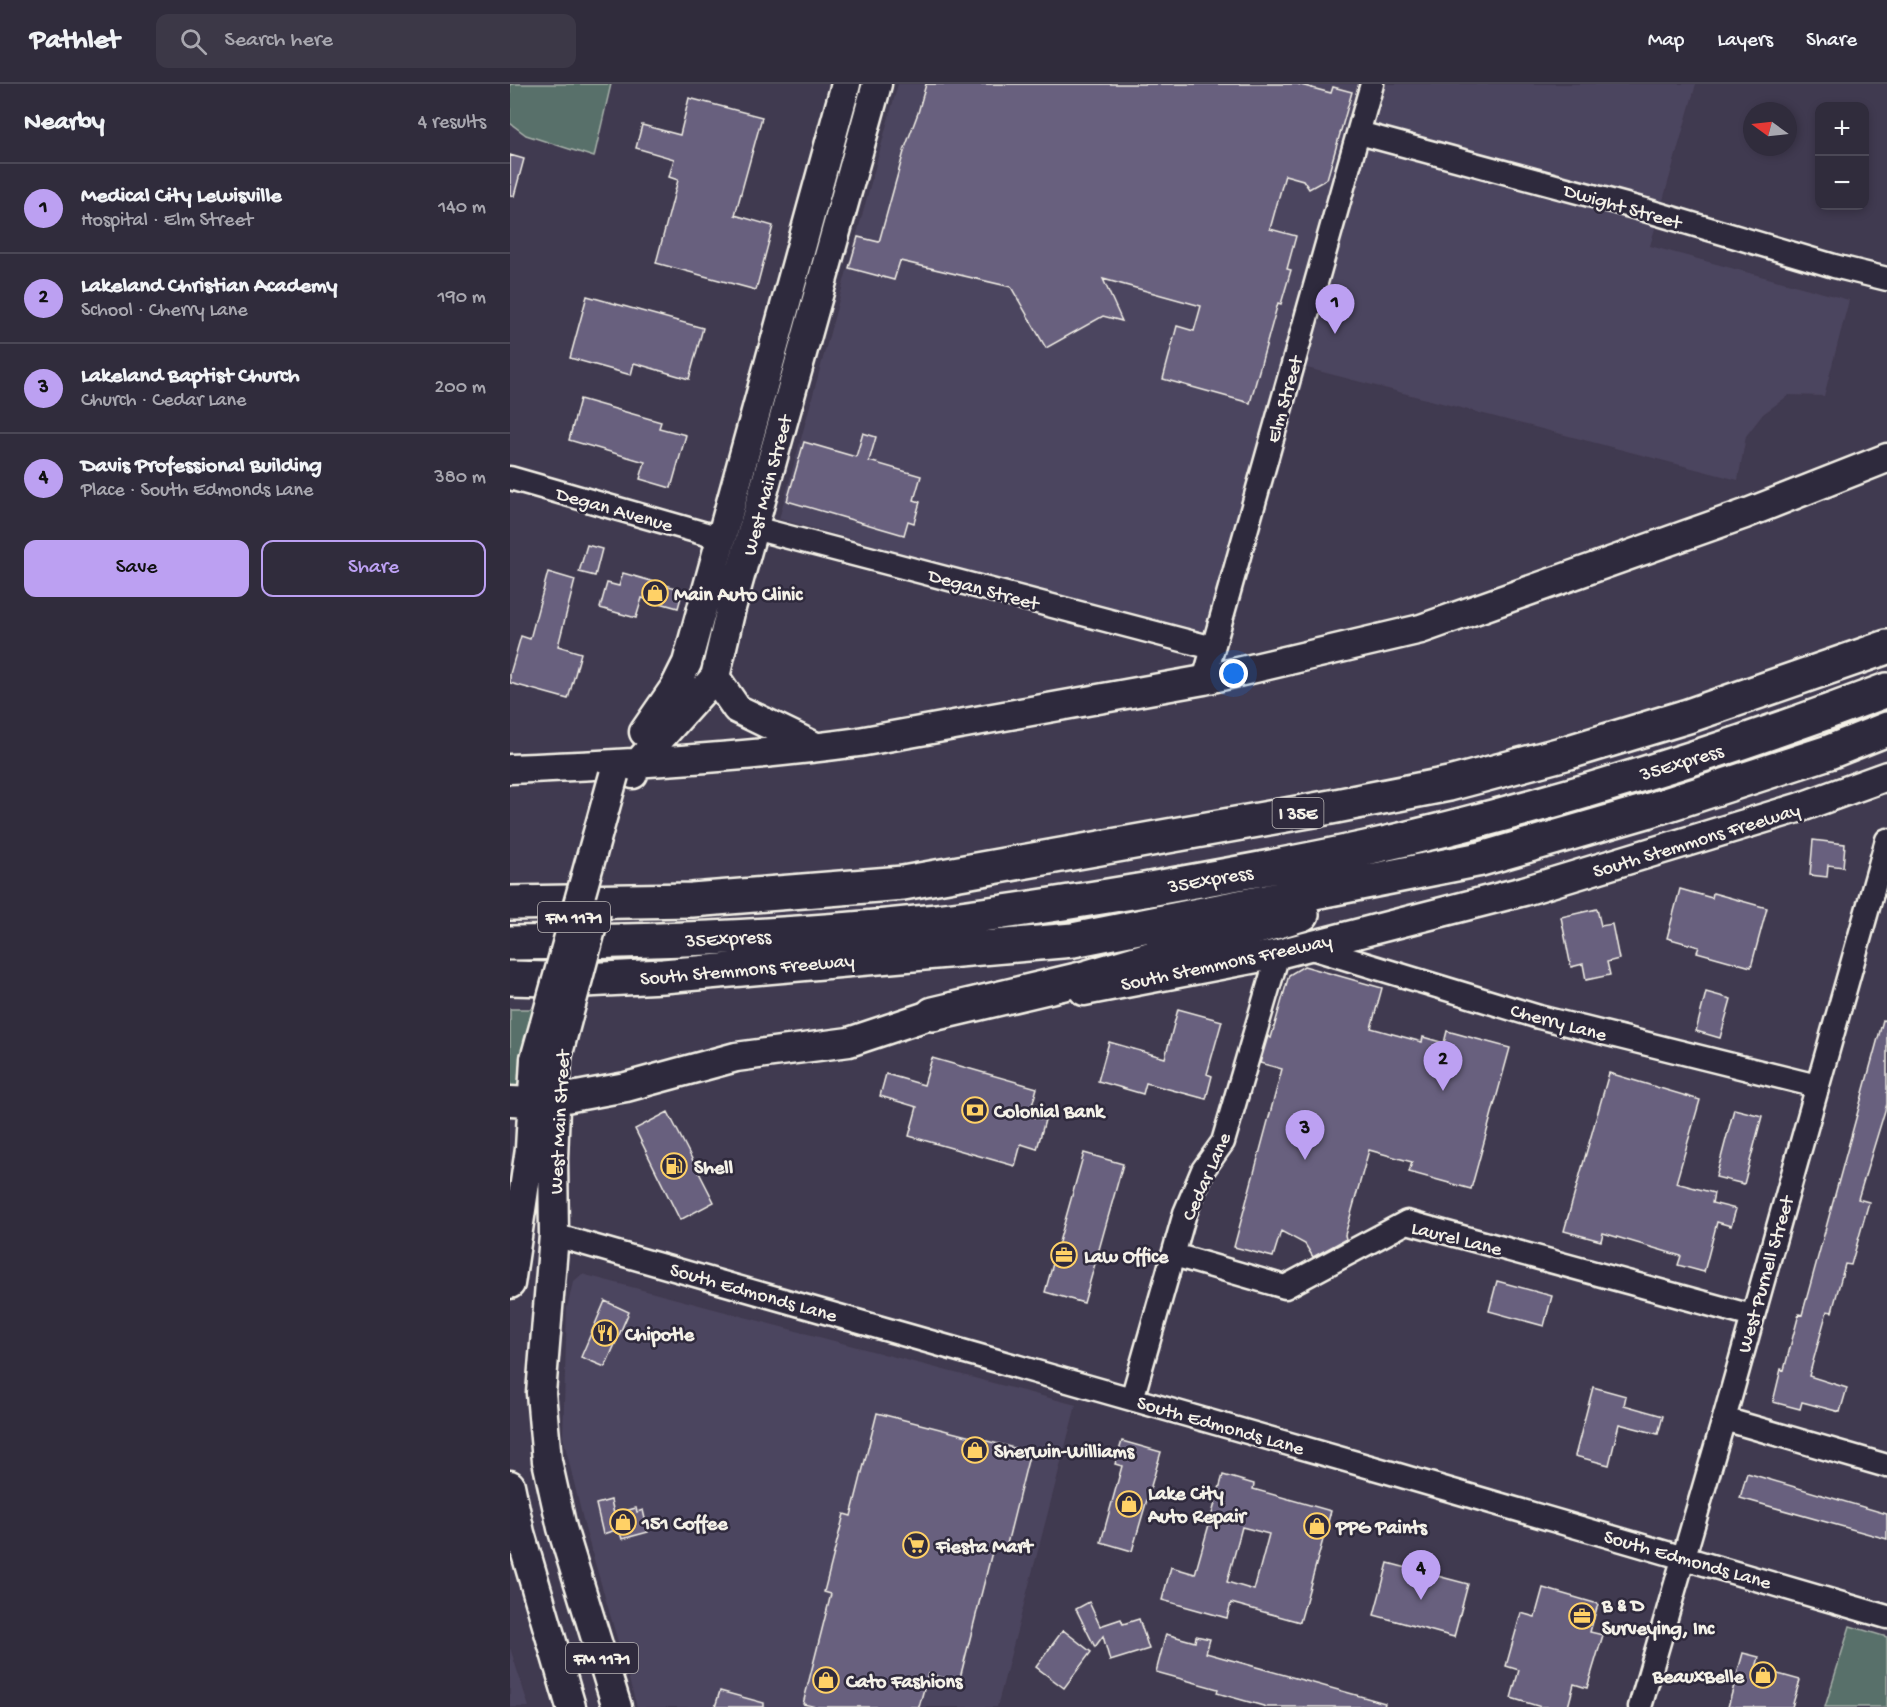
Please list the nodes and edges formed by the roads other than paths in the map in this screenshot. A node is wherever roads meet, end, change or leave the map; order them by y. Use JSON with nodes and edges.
{"nodes":[{"id":1,"x":846,"y":84,"type":"edge"},
{"id":2,"x":877,"y":84,"type":"edge"},
{"id":3,"x":1372,"y":84,"type":"edge"},
{"id":4,"x":1359,"y":133,"type":"junction"},
{"id":5,"x":1887,"y":279,"type":"edge"},
{"id":6,"x":1887,"y":458,"type":"edge"},
{"id":7,"x":510,"y":478,"type":"edge"},
{"id":8,"x":754,"y":528,"type":"junction"},
{"id":9,"x":720,"y":538,"type":"junction"},
{"id":10,"x":731,"y":608,"type":"junction"},
{"id":11,"x":1887,"y":647,"type":"edge"},
{"id":12,"x":1213,"y":648,"type":"junction"},
{"id":13,"x":715,"y":677,"type":"junction"},
{"id":14,"x":1204,"y":680,"type":"junction"},
{"id":15,"x":1887,"y":690,"type":"edge"},
{"id":16,"x":1887,"y":729,"type":"edge"},
{"id":17,"x":818,"y":748,"type":"junction"},
{"id":18,"x":510,"y":769,"type":"edge"},
{"id":19,"x":625,"y":770,"type":"junction"},
{"id":20,"x":1887,"y":776,"type":"edge"},
{"id":21,"x":1887,"y":840,"type":"edge"},
{"id":22,"x":1481,"y":859,"type":"junction"},
{"id":23,"x":510,"y":903,"type":"edge"},
{"id":24,"x":510,"y":943,"type":"edge"},
{"id":25,"x":1290,"y":950,"type":"junction"},
{"id":26,"x":510,"y":978,"type":"edge"},
{"id":27,"x":933,"y":1014,"type":"junction"},
{"id":28,"x":1817,"y":1086,"type":"junction"},
{"id":29,"x":527,"y":1104,"type":"edge"},
{"id":30,"x":554,"y":1235,"type":"junction"},
{"id":31,"x":1174,"y":1255,"type":"junction"},
{"id":32,"x":510,"y":1284,"type":"edge"},
{"id":33,"x":1752,"y":1316,"type":"junction"},
{"id":34,"x":1132,"y":1399,"type":"junction"},
{"id":35,"x":1724,"y":1419,"type":"junction"},
{"id":36,"x":1887,"y":1466,"type":"edge"},
{"id":37,"x":510,"y":1485,"type":"edge"},
{"id":38,"x":1683,"y":1557,"type":"junction"},
{"id":39,"x":587,"y":1608,"type":"junction"},
{"id":40,"x":1887,"y":1617,"type":"edge"},
{"id":41,"x":544,"y":1621,"type":"junction"},
{"id":42,"x":571,"y":1707,"type":"edge"},
{"id":43,"x":617,"y":1707,"type":"edge"},
{"id":44,"x":1640,"y":1707,"type":"edge"}],
"edges":[{"from":1,"to":9,"type":"main road","name":"West Main Street"},
{"from":2,"to":8,"type":"main road","name":"West Main Street"},
{"from":3,"to":4,"type":"street","name":"Elm Street"},
{"from":4,"to":5,"type":"street","name":"Dwight Street"},
{"from":4,"to":12,"type":"street","name":"Elm Street"},
{"from":6,"to":14,"type":"main road"},
{"from":7,"to":9,"type":"street","name":"Degan Avenue"},
{"from":8,"to":10,"type":"main road","name":"West Main Street"},
{"from":8,"to":12,"type":"street","name":"Degan Street"},
{"from":9,"to":10,"type":"main road"},
{"from":9,"to":19,"type":"main road","name":"West Main Street"},
{"from":10,"to":13,"type":"main road","name":"West Main Street"},
{"from":11,"to":23,"type":"highway","number":"I 35E"},
{"from":12,"to":14,"type":"street","name":"Elm Street"},
{"from":13,"to":17,"type":"main road"},
{"from":13,"to":19,"type":"main road","name":"West Main Street"},
{"from":14,"to":17,"type":"main road"},
{"from":15,"to":24,"type":"highway","name":"35Express"},
{"from":16,"to":22,"type":"highway","name":"South Stemmons Freeway"},
{"from":17,"to":19,"type":"main road"},
{"from":18,"to":19,"type":"main road"},
{"from":19,"to":29,"type":"main road","name":"West Main Street","number":"FM 1171","bridge":true},
{"from":20,"to":25,"type":"main road","name":"South Stemmons Freeway"},
{"from":21,"to":28,"type":"street","name":"West Purnell Street"},
{"from":22,"to":26,"type":"highway","name":"South Stemmons Freeway"},
{"from":22,"to":27,"type":"highway"},
{"from":25,"to":27,"type":"main road","name":"South Stemmons Freeway"},
{"from":25,"to":28,"type":"street","name":"Cherry Lane"},
{"from":25,"to":31,"type":"street","name":"Cedar Lane"},
{"from":27,"to":29,"type":"main road","name":"South Stemmons Freeway"},
{"from":28,"to":33,"type":"street","name":"West Purnell Street"},
{"from":29,"to":30,"type":"main road","name":"West Main Street","number":"FM 1171"},
{"from":29,"to":32,"type":"main road","name":"West Main Street","number":"FM 1171"},
{"from":30,"to":34,"type":"street","name":"South Edmonds Lane"},
{"from":30,"to":39,"type":"main road","name":"West Main Street","number":"FM 1171"},
{"from":31,"to":33,"type":"street","name":"Laurel Lane"},
{"from":31,"to":34,"type":"street","name":"Cedar Lane"},
{"from":33,"to":35,"type":"street","name":"West Purnell Street"},
{"from":34,"to":38,"type":"street","name":"South Edmonds Lane"},
{"from":35,"to":36,"type":"street"},
{"from":35,"to":38,"type":"street","name":"West Purnell Street"},
{"from":37,"to":41,"type":"main road","number":"FM 1171"},
{"from":38,"to":40,"type":"street","name":"South Edmonds Lane"},
{"from":38,"to":44,"type":"street","name":"West Purnell Street"},
{"from":39,"to":41,"type":"main road"},
{"from":39,"to":43,"type":"main road","name":"West Main Street","number":"FM 1171"},
{"from":41,"to":42,"type":"main road","number":"FM 1171"}]}
